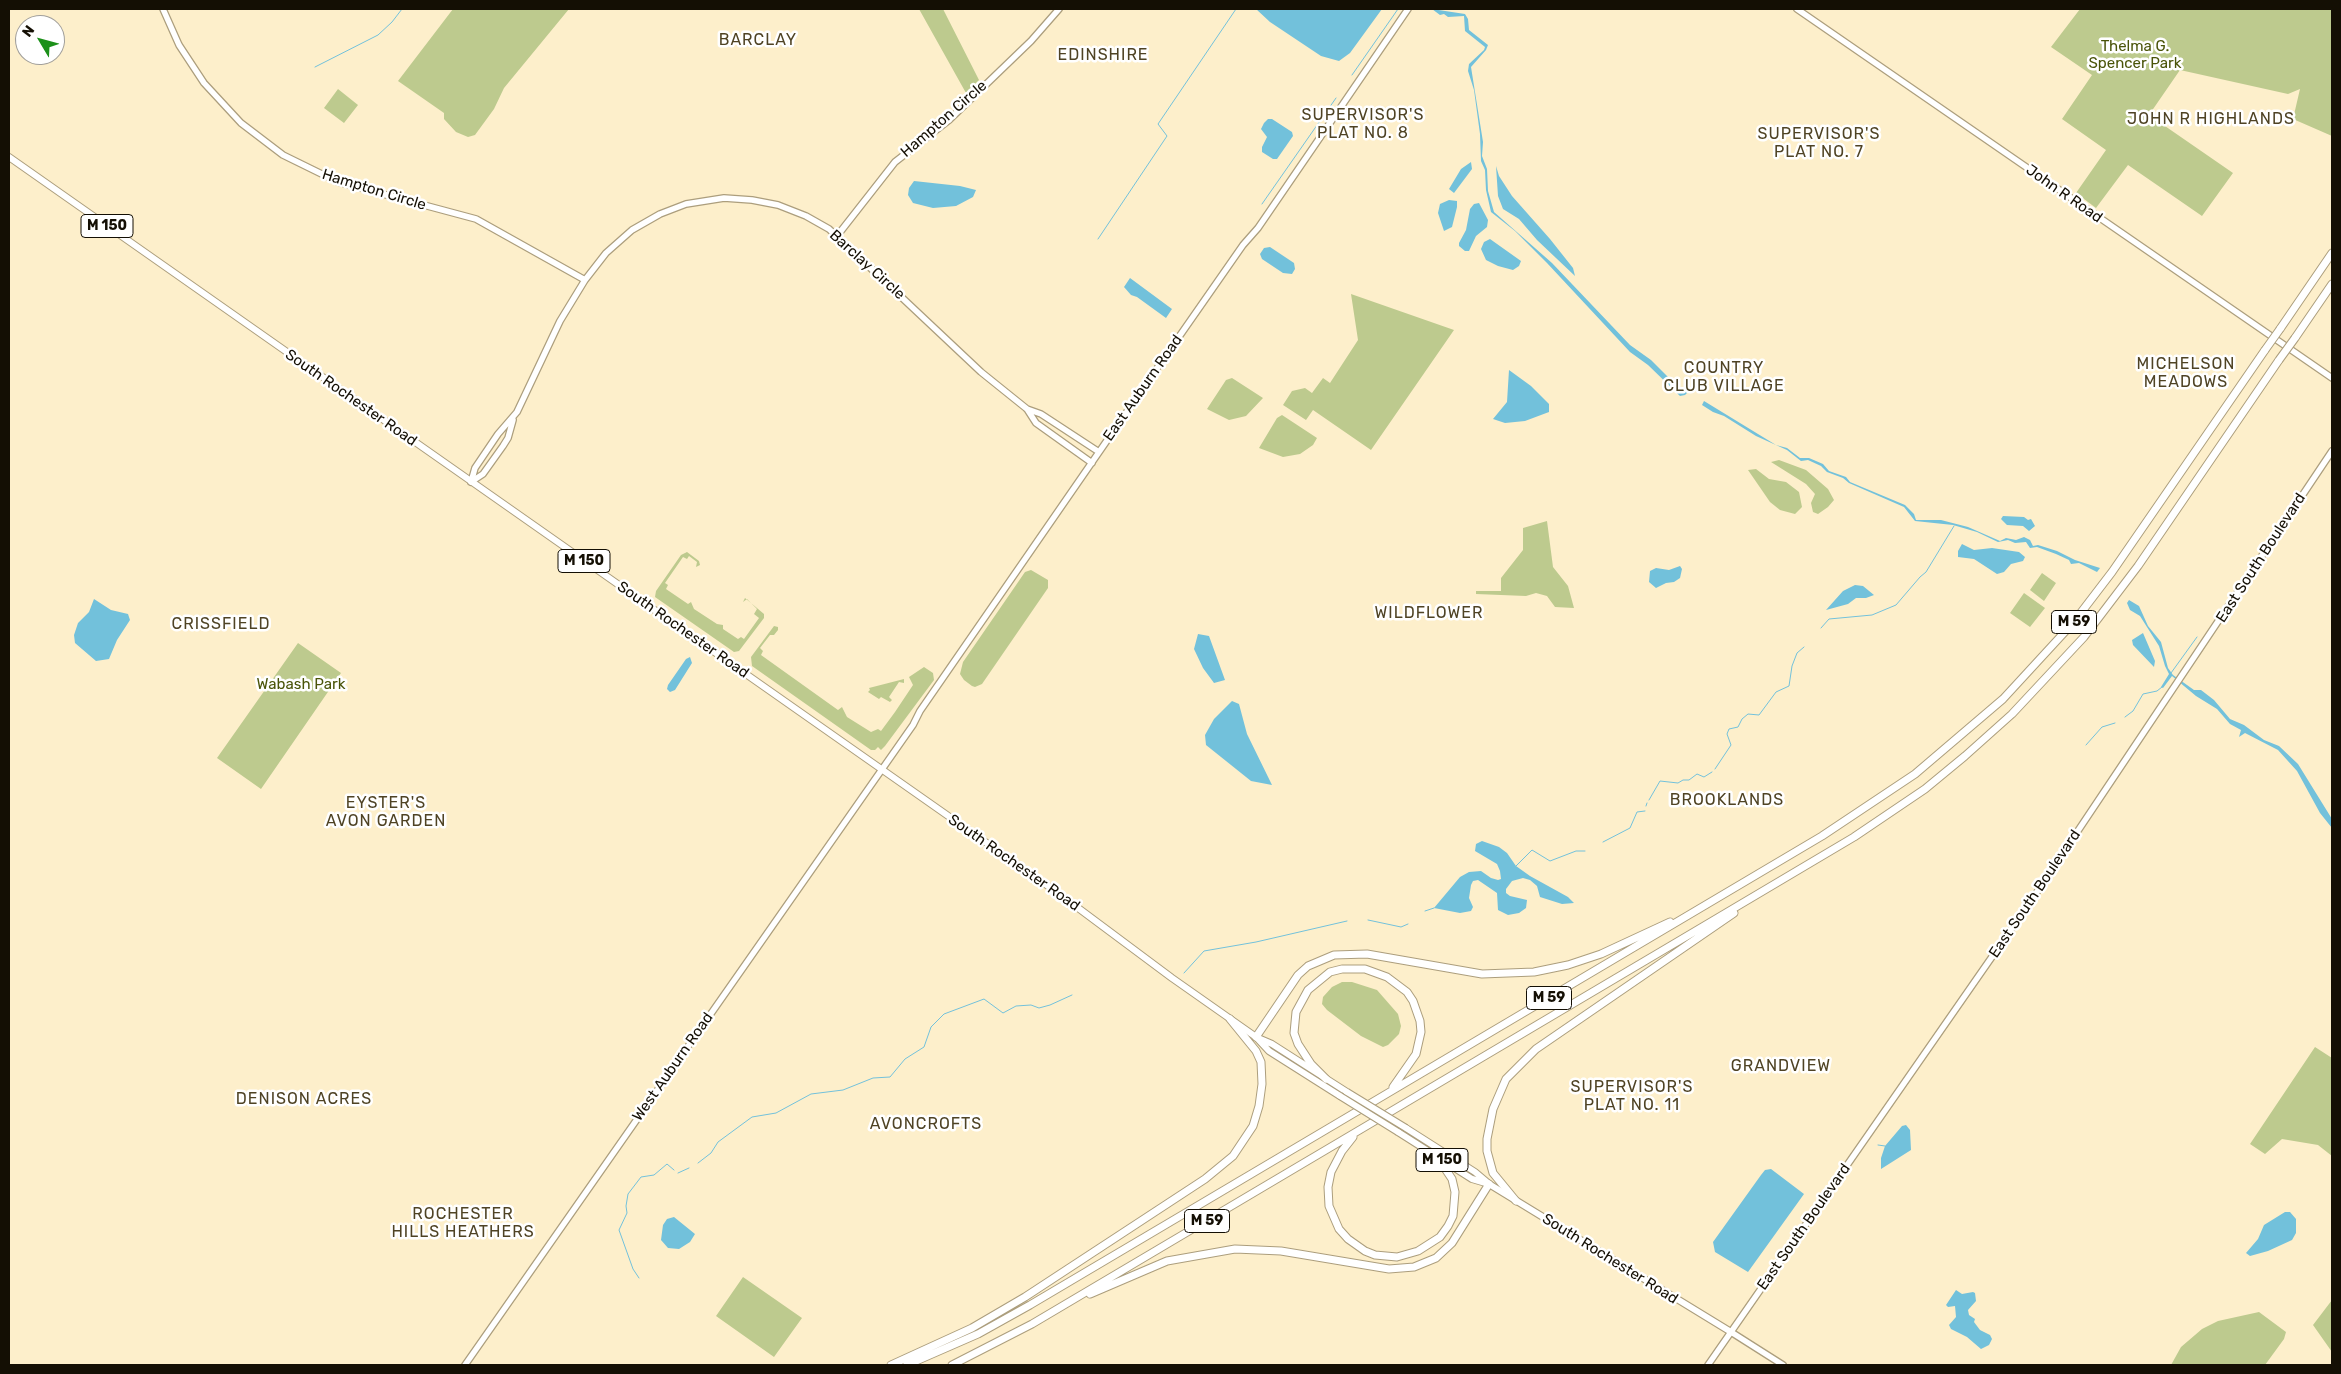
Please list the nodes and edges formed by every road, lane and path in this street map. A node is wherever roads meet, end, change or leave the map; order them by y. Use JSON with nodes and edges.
{"nodes":[{"id":1,"x":163,"y":9,"type":"edge"},
{"id":2,"x":1059,"y":9,"type":"edge"},
{"id":3,"x":1408,"y":9,"type":"edge"},
{"id":4,"x":1797,"y":9,"type":"edge"},
{"id":5,"x":9,"y":157,"type":"edge"},
{"id":6,"x":837,"y":236,"type":"junction"},
{"id":7,"x":2332,"y":253,"type":"edge"},
{"id":8,"x":585,"y":280,"type":"junction"},
{"id":9,"x":2332,"y":284,"type":"edge"},
{"id":10,"x":2332,"y":378,"type":"edge"},
{"id":11,"x":1027,"y":410,"type":"junction"},
{"id":12,"x":514,"y":418,"type":"junction"},
{"id":13,"x":2332,"y":450,"type":"edge"},
{"id":14,"x":1099,"y":452,"type":"junction"},
{"id":15,"x":1092,"y":464,"type":"junction"},
{"id":16,"x":471,"y":482,"type":"junction"},
{"id":17,"x":880,"y":769,"type":"junction"},
{"id":18,"x":1785,"y":878,"type":"junction"},
{"id":19,"x":1711,"y":902,"type":"junction"},
{"id":20,"x":1230,"y":1019,"type":"junction"},
{"id":21,"x":1256,"y":1037,"type":"junction"},
{"id":22,"x":1326,"y":1079,"type":"junction"},
{"id":23,"x":1387,"y":1094,"type":"junction"},
{"id":24,"x":1358,"y":1131,"type":"junction"},
{"id":25,"x":1438,"y":1158,"type":"junction"},
{"id":26,"x":1489,"y":1184,"type":"junction"},
{"id":27,"x":1516,"y":1201,"type":"junction"},
{"id":28,"x":1056,"y":1310,"type":"junction"},
{"id":29,"x":1731,"y":1332,"type":"junction"},
{"id":30,"x":465,"y":1365,"type":"edge"},
{"id":31,"x":891,"y":1365,"type":"edge"},
{"id":32,"x":907,"y":1365,"type":"edge"},
{"id":33,"x":952,"y":1365,"type":"edge"},
{"id":34,"x":1708,"y":1365,"type":"edge"},
{"id":35,"x":1783,"y":1365,"type":"edge"}],
"edges":[{"from":1,"to":8,"type":"street","name":"Hampton Circle"},
{"from":2,"to":6,"type":"street","name":"Hampton Circle"},
{"from":3,"to":14,"type":"street","name":"East Auburn Road"},
{"from":4,"to":10,"type":"street","name":"John R Road"},
{"from":5,"to":16,"type":"main road","name":"South Rochester Road","number":"M 150"},
{"from":6,"to":8,"type":"street","name":"Barclay Circle"},
{"from":6,"to":11,"type":"street","name":"Barclay Circle"},
{"from":7,"to":19,"type":"highway","number":"M 59","bridge":true},
{"from":8,"to":12,"type":"street","name":"Barclay Circle"},
{"from":9,"to":18,"type":"highway","number":"M 59","bridge":true},
{"from":11,"to":14,"type":"street","name":"Barclay Circle"},
{"from":11,"to":15,"type":"street","name":"Barclay Circle"},
{"from":12,"to":16,"type":"street","name":"Barclay Circle"},
{"from":12,"to":16,"type":"street","name":"Barclay Circle"},
{"from":13,"to":29,"type":"street","name":"East South Boulevard"},
{"from":14,"to":15,"type":"street","name":"East Auburn Road"},
{"from":15,"to":17,"type":"street","name":"East Auburn Road"},
{"from":16,"to":17,"type":"main road","name":"South Rochester Road","number":"M 150"},
{"from":17,"to":20,"type":"main road","name":"South Rochester Road","number":"M 150"},
{"from":17,"to":30,"type":"street","name":"West Auburn Road"},
{"from":18,"to":24,"type":"highway","number":"M 59"},
{"from":18,"to":27,"type":"highway"},
{"from":19,"to":21,"type":"highway"},
{"from":19,"to":23,"type":"highway","number":"M 59"},
{"from":20,"to":21,"type":"main road","name":"South Rochester Road","number":"M 150"},
{"from":20,"to":31,"type":"highway"},
{"from":21,"to":22,"type":"main road","name":"South Rochester Road","number":"M 150"},
{"from":21,"to":25,"type":"main road","name":"South Rochester Road","number":"M 150","bridge":true},
{"from":22,"to":23,"type":"highway"},
{"from":22,"to":26,"type":"main road","name":"South Rochester Road","number":"M 150","bridge":true},
{"from":23,"to":32,"type":"highway","number":"M 59"},
{"from":24,"to":25,"type":"highway"},
{"from":24,"to":28,"type":"highway","number":"M 59"},
{"from":25,"to":26,"type":"main road","name":"South Rochester Road","number":"M 150"},
{"from":26,"to":27,"type":"main road","name":"South Rochester Road"},
{"from":26,"to":28,"type":"highway"},
{"from":27,"to":29,"type":"main road","name":"South Rochester Road"},
{"from":28,"to":33,"type":"highway","number":"M 59"},
{"from":29,"to":34,"type":"street","name":"East South Boulevard"},
{"from":29,"to":35,"type":"street"}]}
